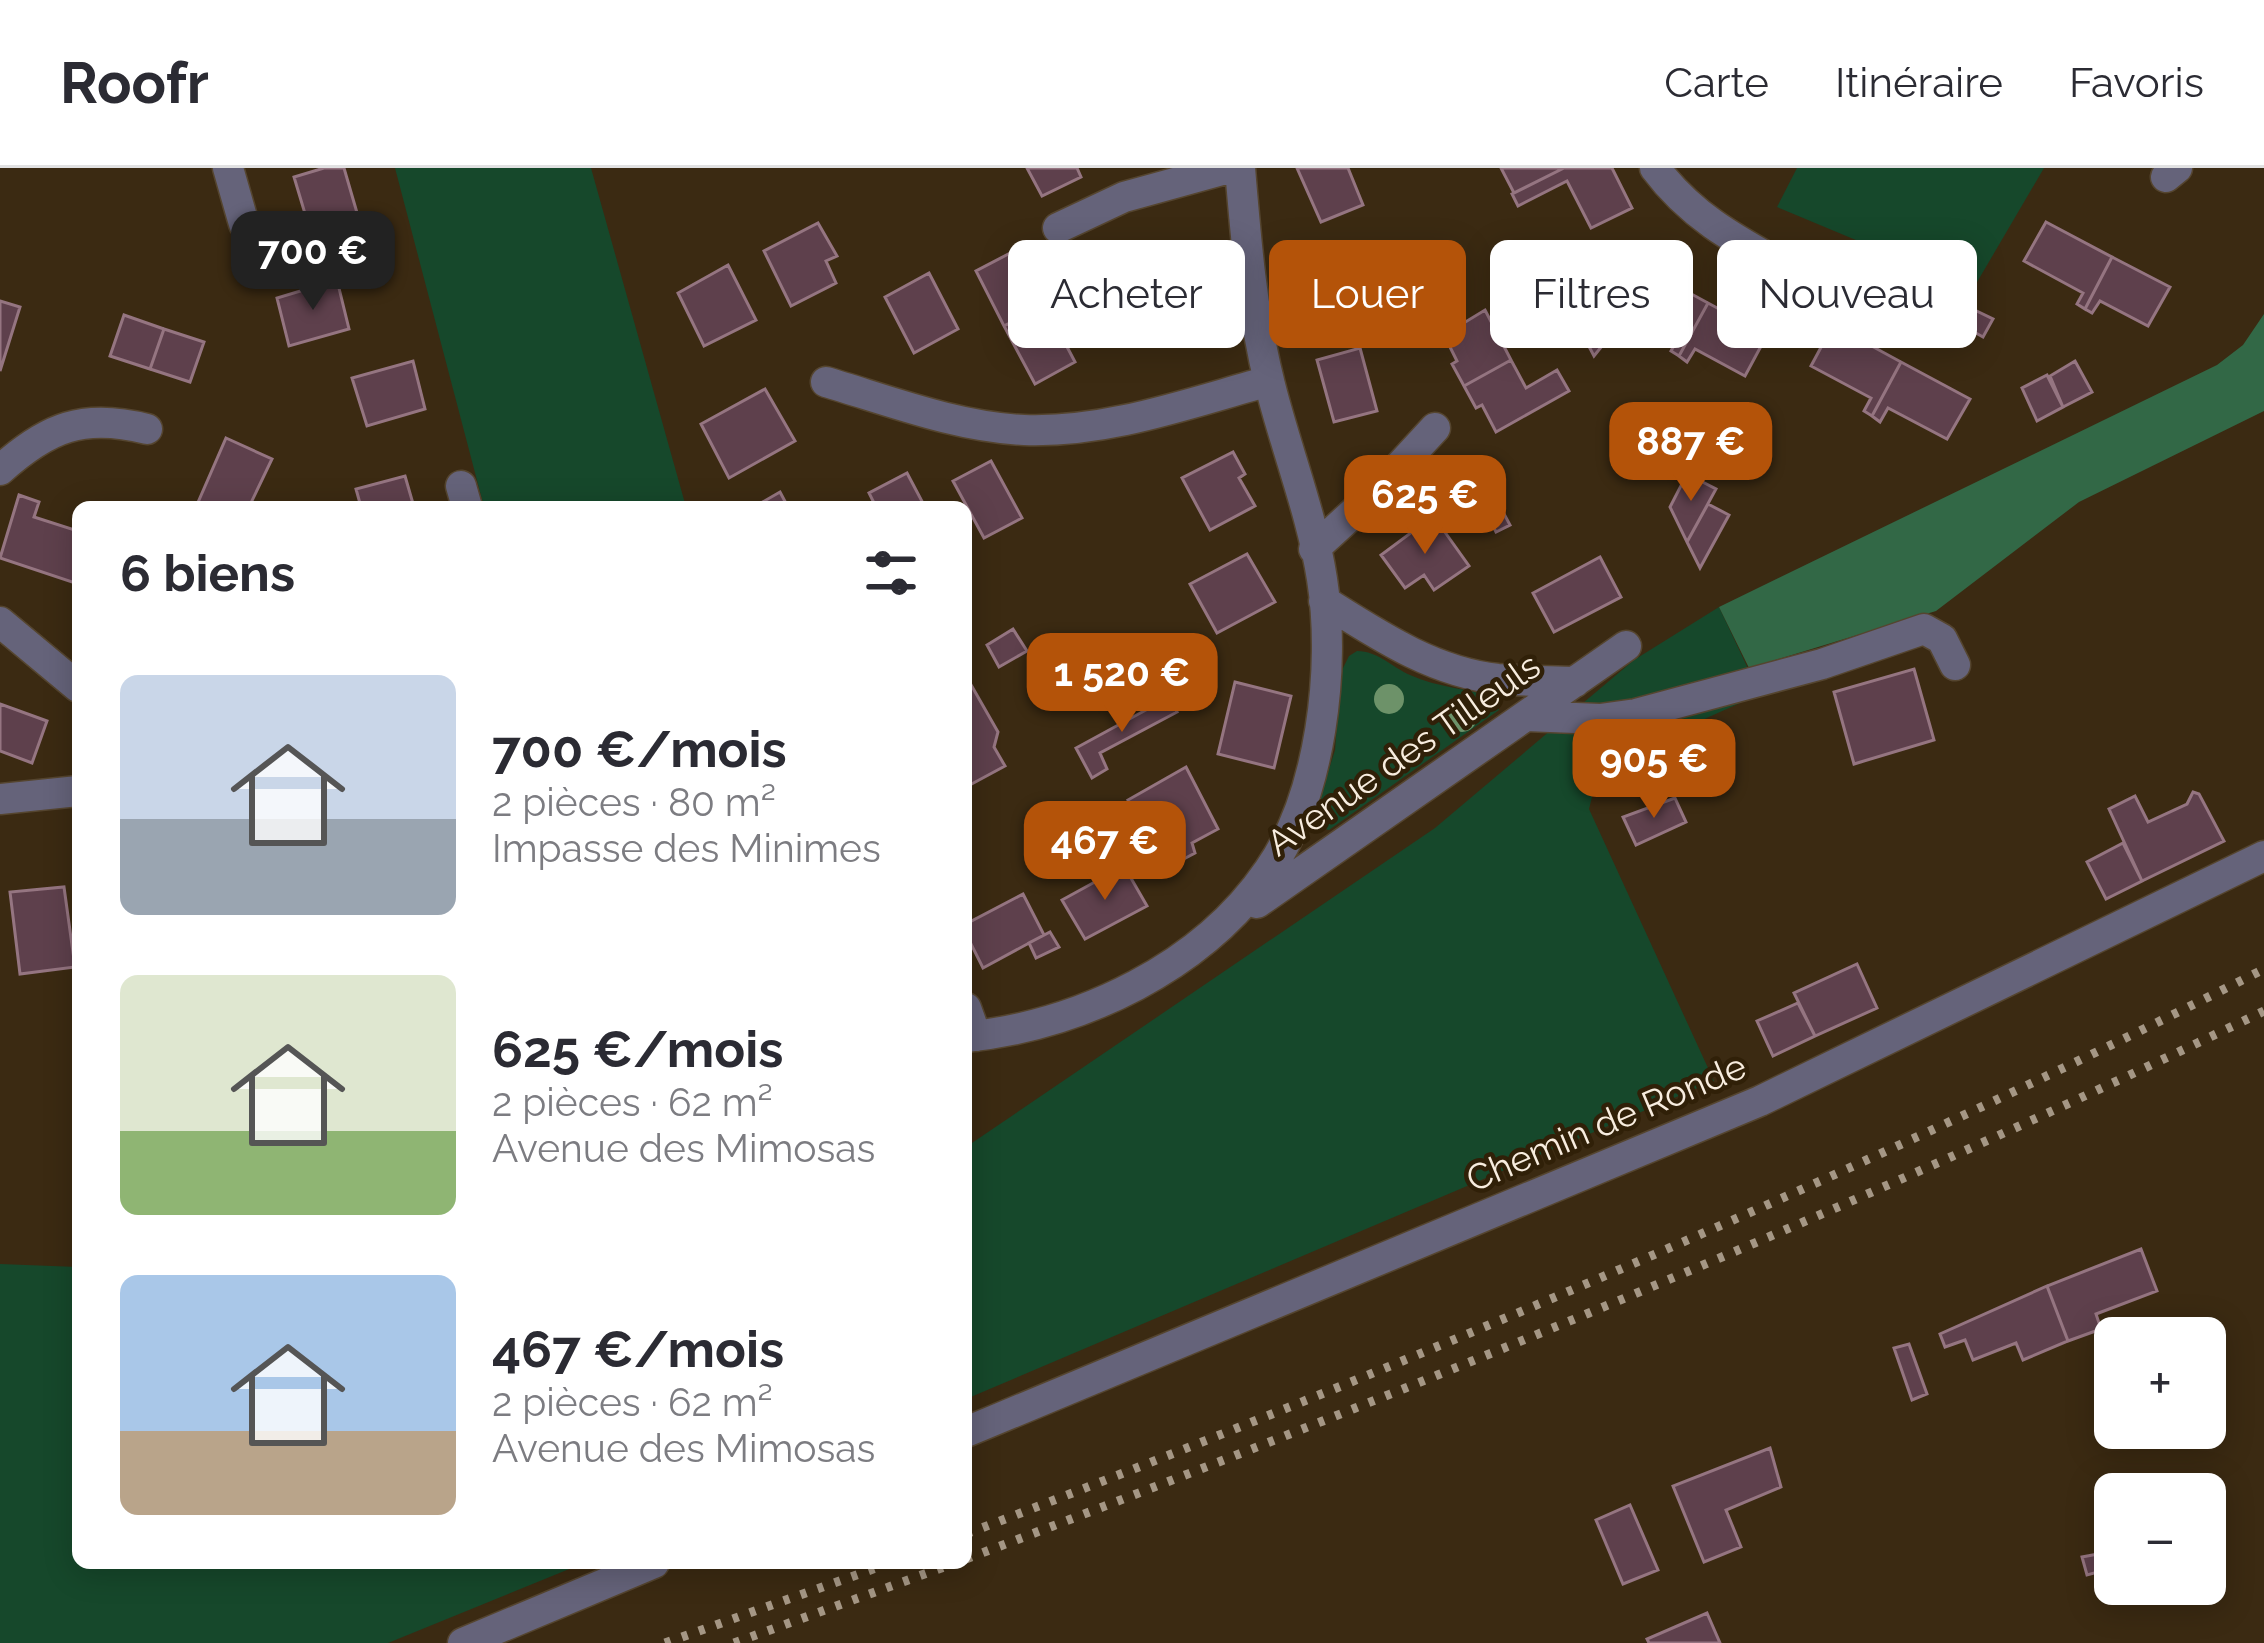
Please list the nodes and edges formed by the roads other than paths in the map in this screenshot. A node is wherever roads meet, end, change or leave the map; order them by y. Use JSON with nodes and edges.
{"nodes":[{"id":1,"x":228,"y":168,"type":"edge"},
{"id":2,"x":1228,"y":168,"type":"edge"},
{"id":3,"x":1240,"y":168,"type":"edge"},
{"id":4,"x":1655,"y":168,"type":"edge"},
{"id":5,"x":244,"y":224,"type":"dead end"},
{"id":6,"x":1058,"y":228,"type":"dead end"},
{"id":7,"x":1738,"y":240,"type":"edge"},
{"id":8,"x":1269,"y":381,"type":"junction"},
{"id":9,"x":826,"y":382,"type":"dead end"},
{"id":10,"x":1435,"y":428,"type":"dead end"},
{"id":11,"x":146,"y":429,"type":"dead end"},
{"id":12,"x":0,"y":470,"type":"edge"},
{"id":13,"x":1314,"y":548,"type":"junction"},
{"id":14,"x":1324,"y":601,"type":"junction"},
{"id":15,"x":0,"y":622,"type":"edge"},
{"id":16,"x":1626,"y":646,"type":"dead end"},
{"id":17,"x":1955,"y":665,"type":"dead end"},
{"id":18,"x":72,"y":682,"type":"edge"},
{"id":19,"x":1575,"y":682,"type":"junction"},
{"id":20,"x":1526,"y":716,"type":"junction"},
{"id":21,"x":72,"y":792,"type":"edge"},
{"id":22,"x":0,"y":800,"type":"edge"},
{"id":23,"x":2264,"y":856,"type":"edge"},
{"id":24,"x":1225,"y":925,"type":"junction"},
{"id":25,"x":972,"y":1027,"type":"edge"},
{"id":26,"x":972,"y":1429,"type":"edge"},
{"id":27,"x":640,"y":1569,"type":"edge"},
{"id":28,"x":463,"y":1643,"type":"edge"}],
"edges":[{"from":1,"to":5,"type":"street"},
{"from":2,"to":6,"type":"street"},
{"from":3,"to":8,"type":"street"},
{"from":4,"to":7,"type":"street"},
{"from":8,"to":9,"type":"street"},
{"from":8,"to":13,"type":"street"},
{"from":10,"to":13,"type":"street"},
{"from":11,"to":12,"type":"street"},
{"from":13,"to":14,"type":"street"},
{"from":14,"to":19,"type":"street"},
{"from":14,"to":24,"type":"street"},
{"from":15,"to":18,"type":"street"},
{"from":16,"to":19,"type":"street","name":"Avenue des Tilleuls"},
{"from":17,"to":20,"type":"street"},
{"from":19,"to":20,"type":"street","name":"Avenue des Tilleuls"},
{"from":20,"to":24,"type":"street","name":"Avenue des Tilleuls"},
{"from":21,"to":22,"type":"street"},
{"from":23,"to":26,"type":"street","name":"Chemin de Ronde"},
{"from":24,"to":25,"type":"street","name":"Avenue des Tilleuls"},
{"from":27,"to":28,"type":"street"}]}
